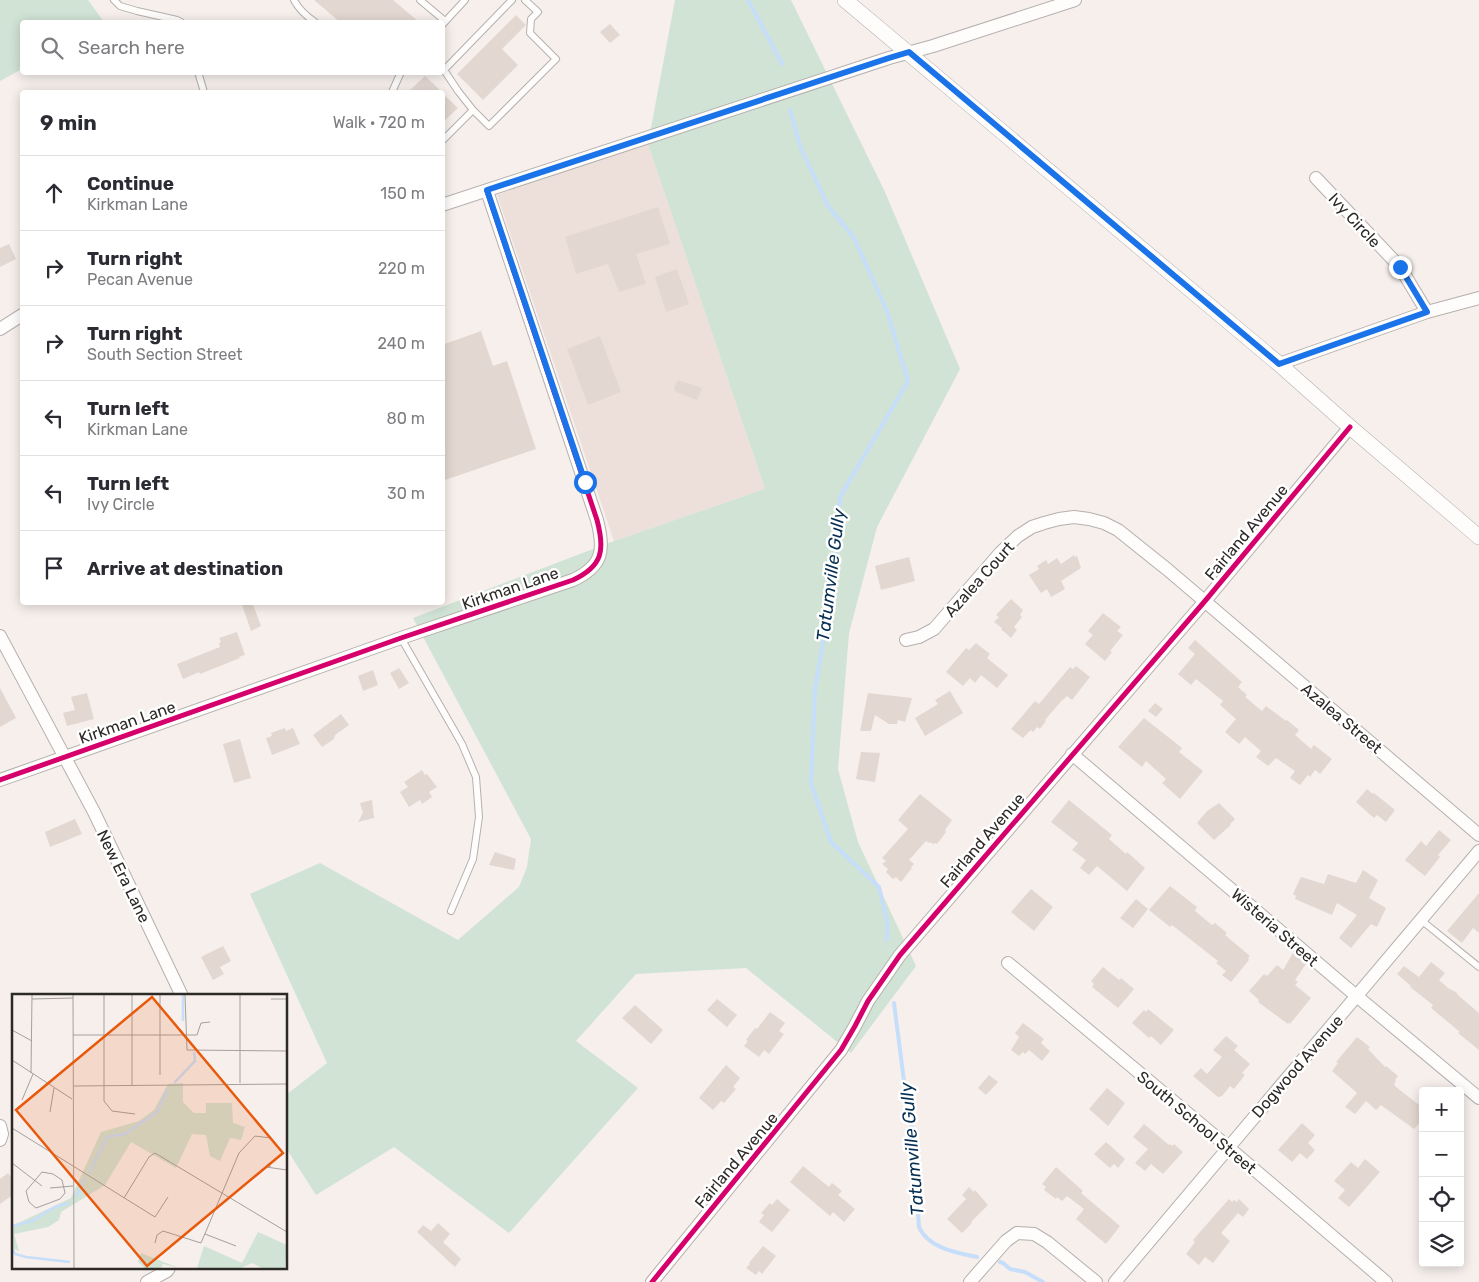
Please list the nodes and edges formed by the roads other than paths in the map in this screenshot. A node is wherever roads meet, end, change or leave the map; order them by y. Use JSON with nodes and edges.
{"nodes":[{"id":1,"x":114,"y":0,"type":"edge"},
{"id":2,"x":294,"y":0,"type":"edge"},
{"id":3,"x":420,"y":0,"type":"edge"},
{"id":4,"x":466,"y":0,"type":"edge"},
{"id":5,"x":512,"y":0,"type":"edge"},
{"id":6,"x":525,"y":0,"type":"edge"},
{"id":7,"x":845,"y":0,"type":"edge"},
{"id":8,"x":1075,"y":0,"type":"edge"},
{"id":9,"x":177,"y":20,"type":"edge"},
{"id":10,"x":312,"y":20,"type":"edge"},
{"id":11,"x":441,"y":20,"type":"edge"},
{"id":12,"x":445,"y":22,"type":"edge"},
{"id":13,"x":909,"y":52,"type":"junction"},
{"id":14,"x":445,"y":67,"type":"edge"},
{"id":15,"x":445,"y":72,"type":"edge"},
{"id":16,"x":199,"y":75,"type":"edge"},
{"id":17,"x":400,"y":75,"type":"edge"},
{"id":18,"x":203,"y":90,"type":"edge"},
{"id":19,"x":393,"y":90,"type":"edge"},
{"id":20,"x":474,"y":110,"type":"junction"},
{"id":21,"x":445,"y":138,"type":"edge"},
{"id":22,"x":1316,"y":178,"type":"dead end"},
{"id":23,"x":487,"y":190,"type":"junction"},
{"id":24,"x":445,"y":204,"type":"edge"},
{"id":25,"x":1479,"y":298,"type":"edge"},
{"id":26,"x":1427,"y":312,"type":"junction"},
{"id":27,"x":20,"y":316,"type":"edge"},
{"id":28,"x":0,"y":329,"type":"edge"},
{"id":29,"x":1279,"y":364,"type":"junction"},
{"id":30,"x":1350,"y":427,"type":"junction"},
{"id":31,"x":1479,"y":536,"type":"edge"},
{"id":32,"x":1204,"y":601,"type":"junction"},
{"id":33,"x":0,"y":636,"type":"edge"},
{"id":34,"x":401,"y":638,"type":"junction"},
{"id":35,"x":906,"y":640,"type":"dead end"},
{"id":36,"x":1072,"y":754,"type":"junction"},
{"id":37,"x":65,"y":757,"type":"junction"},
{"id":38,"x":0,"y":780,"type":"edge"},
{"id":39,"x":1479,"y":835,"type":"edge"},
{"id":40,"x":1479,"y":851,"type":"edge"},
{"id":41,"x":451,"y":911,"type":"dead end"},
{"id":42,"x":1421,"y":920,"type":"junction"},
{"id":43,"x":1008,"y":963,"type":"dead end"},
{"id":44,"x":1479,"y":967,"type":"edge"},
{"id":45,"x":181,"y":994,"type":"edge"},
{"id":46,"x":1357,"y":996,"type":"junction"},
{"id":47,"x":1479,"y":1098,"type":"edge"},
{"id":48,"x":0,"y":1126,"type":"edge"},
{"id":49,"x":0,"y":1140,"type":"edge"},
{"id":50,"x":1228,"y":1147,"type":"junction"},
{"id":51,"x":167,"y":1270,"type":"edge"},
{"id":52,"x":147,"y":1282,"type":"edge"},
{"id":53,"x":652,"y":1282,"type":"edge"},
{"id":54,"x":970,"y":1282,"type":"edge"},
{"id":55,"x":1096,"y":1282,"type":"edge"},
{"id":56,"x":1115,"y":1282,"type":"edge"},
{"id":57,"x":1386,"y":1282,"type":"edge"}],
"edges":[{"from":1,"to":9,"type":"lane"},
{"from":2,"to":10,"type":"lane"},
{"from":3,"to":11,"type":"lane"},
{"from":4,"to":12,"type":"lane"},
{"from":5,"to":14,"type":"lane"},
{"from":6,"to":20,"type":"lane"},
{"from":7,"to":13,"type":"street"},
{"from":8,"to":13,"type":"street"},
{"from":13,"to":23,"type":"street"},
{"from":13,"to":29,"type":"street"},
{"from":15,"to":20,"type":"lane"},
{"from":16,"to":18,"type":"lane"},
{"from":17,"to":19,"type":"lane"},
{"from":20,"to":21,"type":"lane"},
{"from":22,"to":26,"type":"street","name":"Ivy Circle"},
{"from":23,"to":24,"type":"street"},
{"from":23,"to":34,"type":"street","name":"Kirkman Lane"},
{"from":25,"to":26,"type":"street"},
{"from":26,"to":29,"type":"street"},
{"from":27,"to":28,"type":"street"},
{"from":29,"to":30,"type":"street"},
{"from":30,"to":31,"type":"street"},
{"from":30,"to":32,"type":"street","name":"Fairland Avenue"},
{"from":32,"to":35,"type":"street","name":"Azalea Court"},
{"from":32,"to":36,"type":"street","name":"Fairland Avenue"},
{"from":32,"to":39,"type":"street","name":"Azalea Street"},
{"from":33,"to":37,"type":"street","name":"New Era Lane"},
{"from":34,"to":37,"type":"street","name":"Kirkman Lane"},
{"from":34,"to":41,"type":"lane"},
{"from":36,"to":46,"type":"street","name":"Wisteria Street"},
{"from":36,"to":53,"type":"street","name":"Fairland Avenue"},
{"from":37,"to":38,"type":"street","name":"Kirkman Lane"},
{"from":37,"to":45,"type":"street","name":"New Era Lane"},
{"from":40,"to":42,"type":"street","name":"Dogwood Avenue"},
{"from":42,"to":44,"type":"lane"},
{"from":42,"to":46,"type":"street","name":"Dogwood Avenue"},
{"from":43,"to":50,"type":"street","name":"South School Street"},
{"from":46,"to":47,"type":"street","name":"Wisteria Street"},
{"from":46,"to":50,"type":"street","name":"Dogwood Avenue"},
{"from":48,"to":49,"type":"street"},
{"from":50,"to":56,"type":"street","name":"Dogwood Avenue"},
{"from":50,"to":57,"type":"street","name":"South School Street"},
{"from":51,"to":52,"type":"street"},
{"from":54,"to":55,"type":"street"}]}
